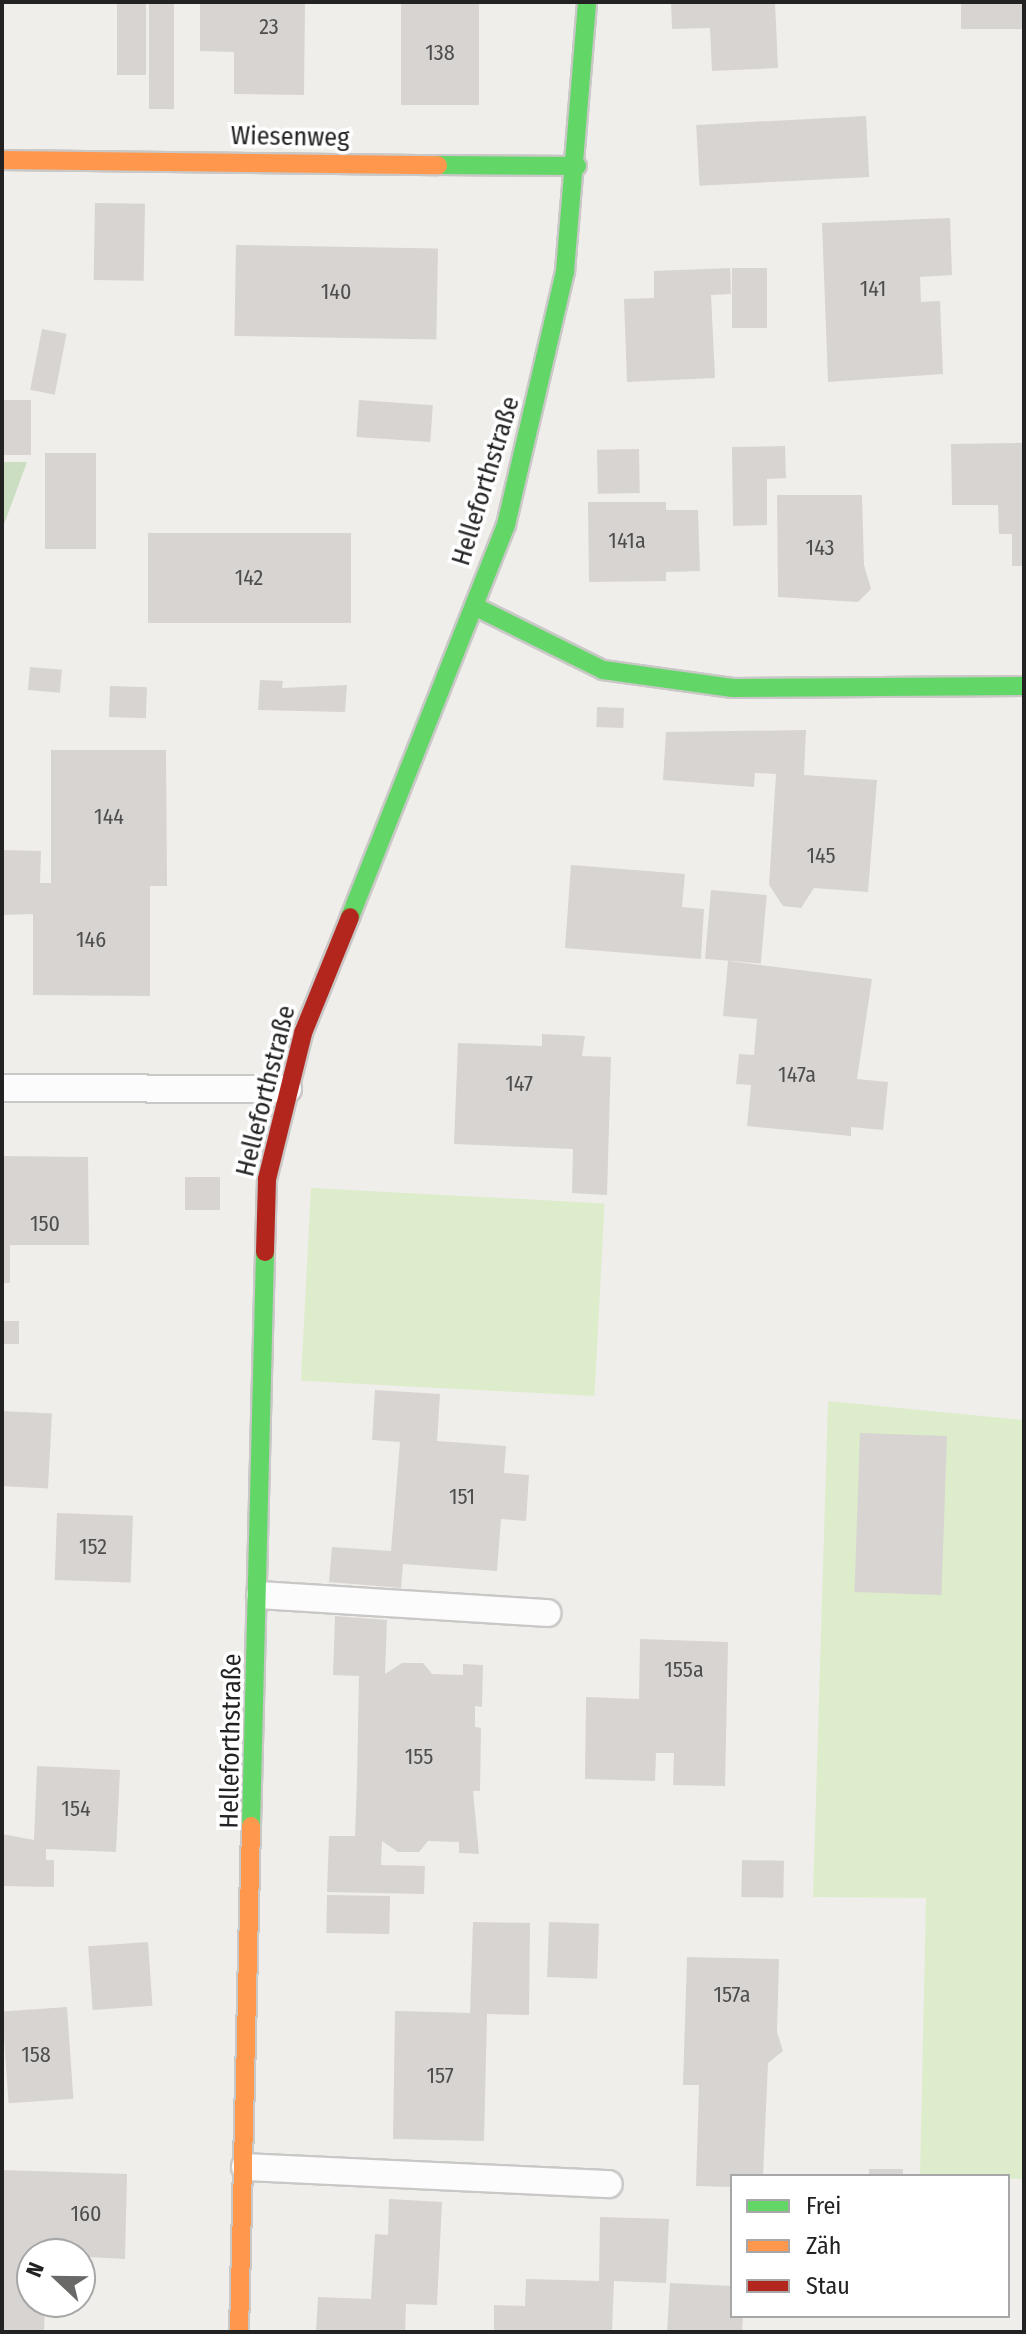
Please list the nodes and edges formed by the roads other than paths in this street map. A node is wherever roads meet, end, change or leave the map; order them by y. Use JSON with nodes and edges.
{"nodes":[{"id":1,"x":587,"y":2,"type":"edge"},
{"id":2,"x":2,"y":160,"type":"edge"},
{"id":3,"x":577,"y":166,"type":"junction"},
{"id":4,"x":474,"y":606,"type":"junction"},
{"id":5,"x":1024,"y":686,"type":"edge"},
{"id":6,"x":2,"y":1088,"type":"edge"},
{"id":7,"x":288,"y":1089,"type":"junction"},
{"id":8,"x":260,"y":1595,"type":"junction"},
{"id":9,"x":547,"y":1613,"type":"dead end"},
{"id":10,"x":245,"y":2167,"type":"junction"},
{"id":11,"x":609,"y":2184,"type":"dead end"},
{"id":12,"x":239,"y":2332,"type":"edge"}],
"edges":[{"from":1,"to":3,"type":"street","name":"Helleforthstraße"},
{"from":2,"to":3,"type":"street","name":"Wiesenweg"},
{"from":3,"to":4,"type":"street","name":"Helleforthstraße"},
{"from":4,"to":5,"type":"street"},
{"from":4,"to":7,"type":"street","name":"Helleforthstraße"},
{"from":6,"to":7,"type":"lane"},
{"from":7,"to":8,"type":"street","name":"Helleforthstraße"},
{"from":8,"to":9,"type":"lane"},
{"from":8,"to":10,"type":"street","name":"Helleforthstraße"},
{"from":10,"to":11,"type":"lane"},
{"from":10,"to":12,"type":"street","name":"Helleforthstraße"}]}
